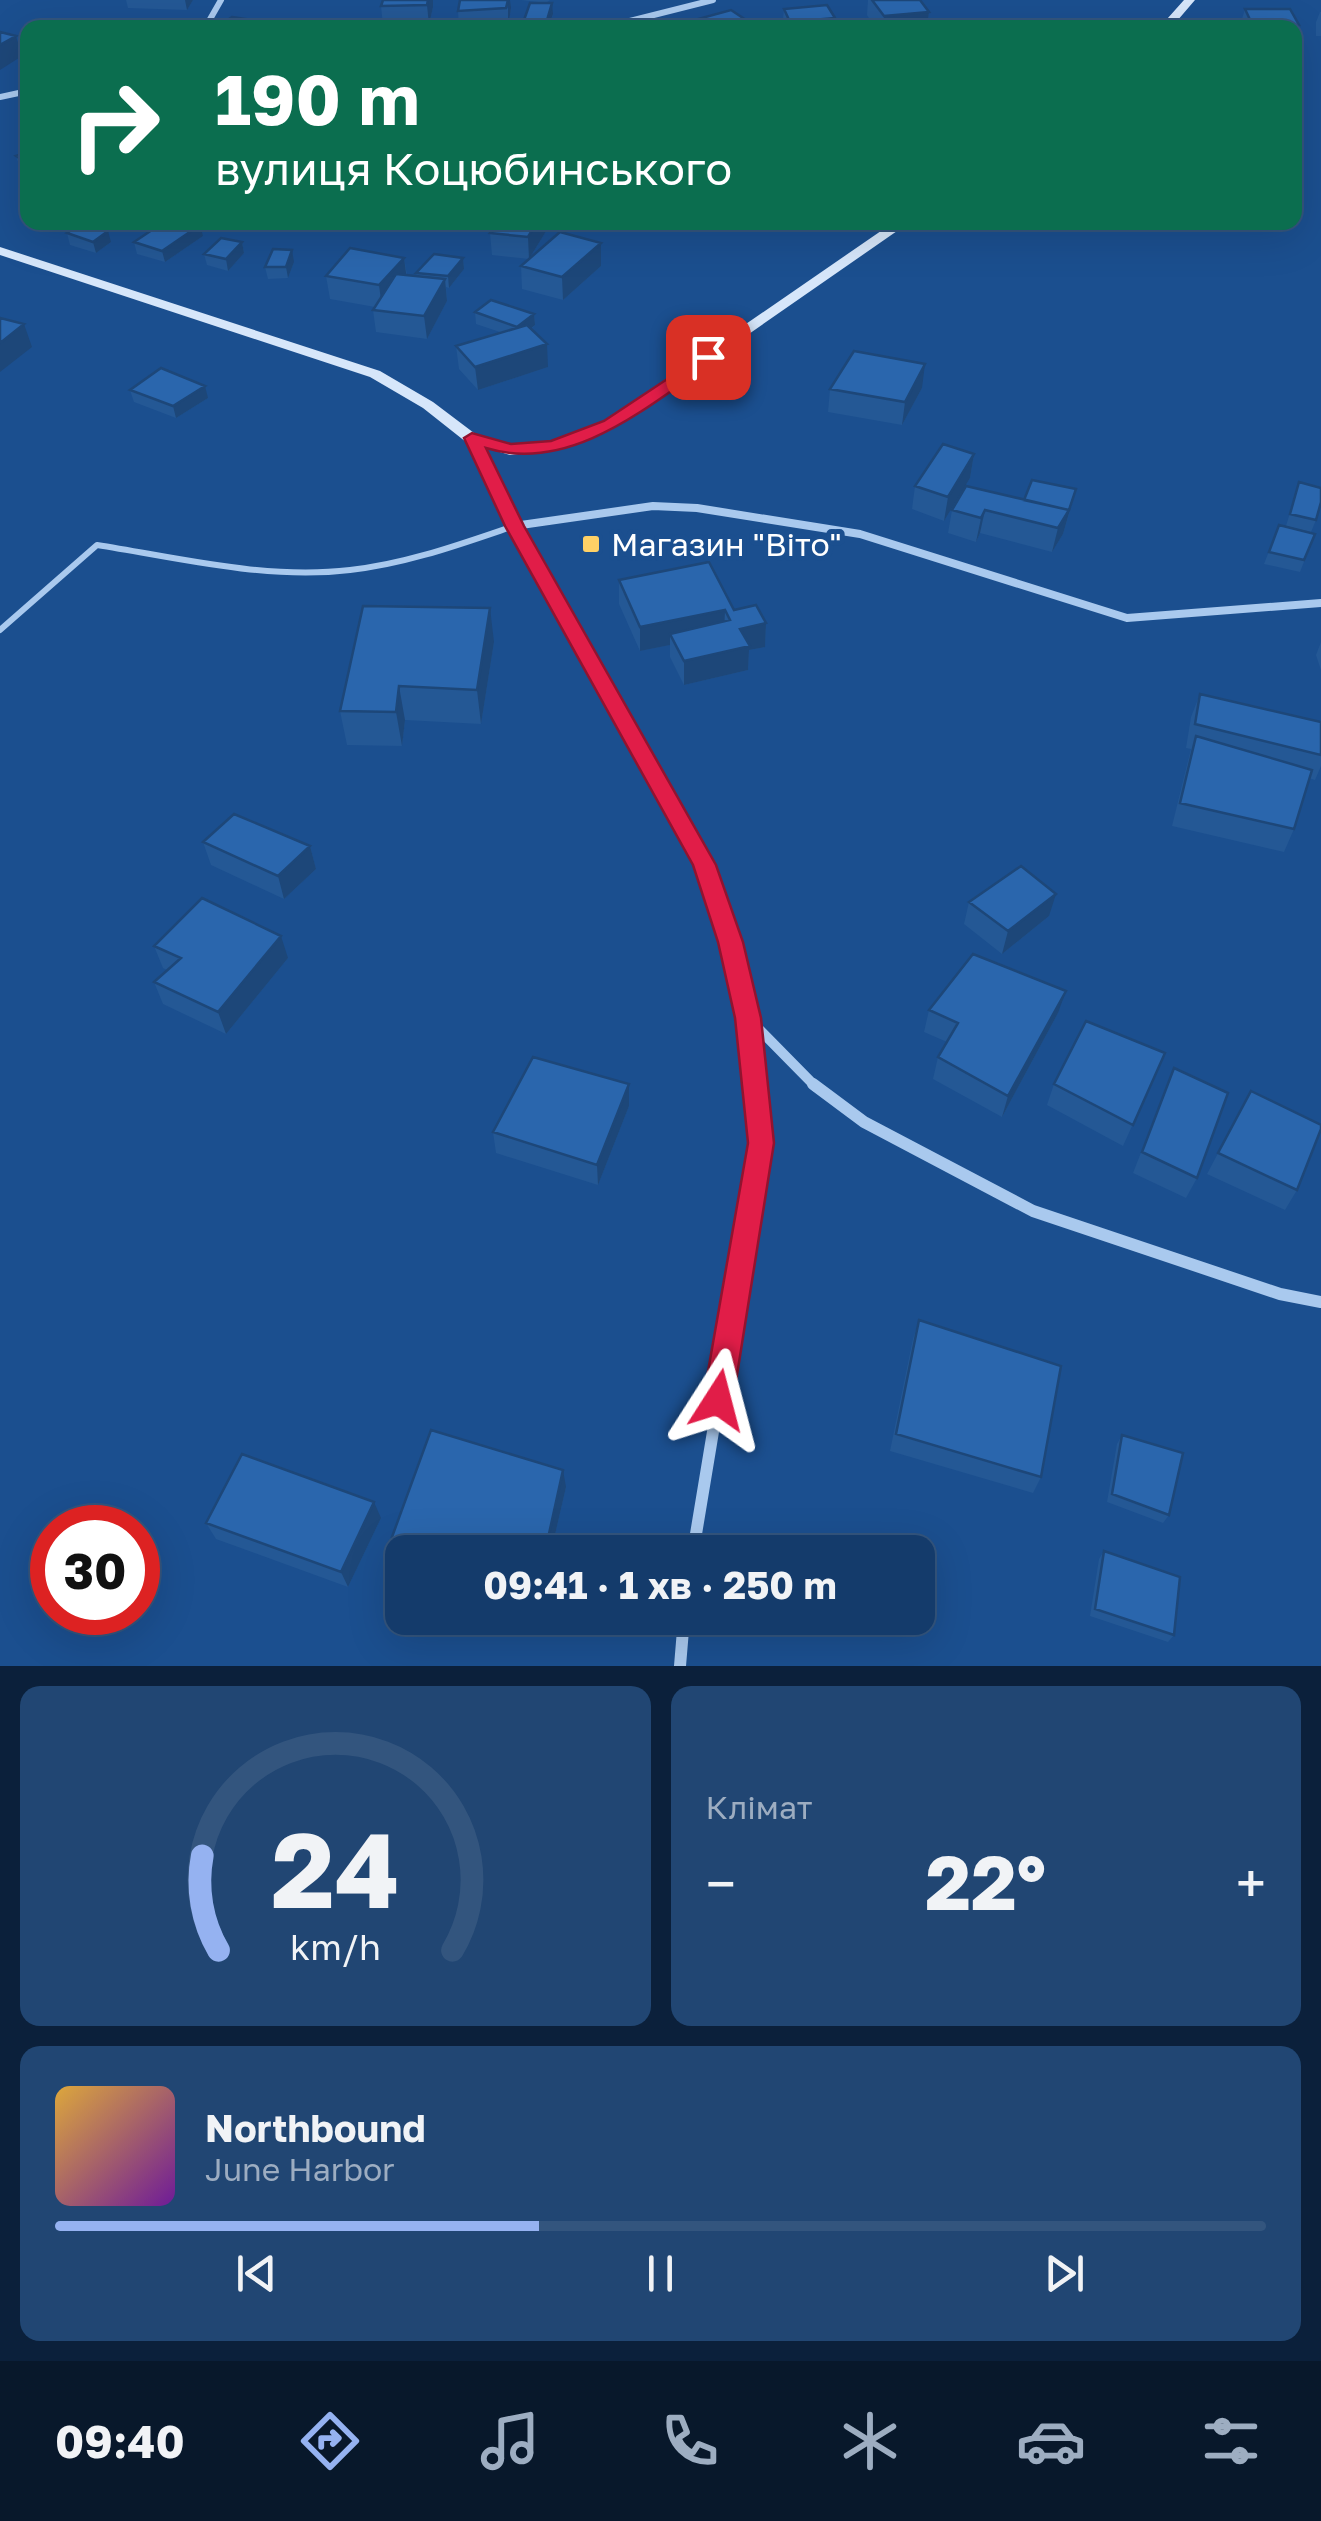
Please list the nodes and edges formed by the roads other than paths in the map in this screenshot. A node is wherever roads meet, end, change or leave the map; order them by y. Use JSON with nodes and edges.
{"nodes":[{"id":1,"x":713,"y":0,"type":"edge"},
{"id":2,"x":1189,"y":0,"type":"edge"},
{"id":3,"x":634,"y":20,"type":"edge"},
{"id":4,"x":1171,"y":20,"type":"edge"},
{"id":5,"x":892,"y":230,"type":"edge"},
{"id":6,"x":0,"y":251,"type":"edge"},
{"id":7,"x":472,"y":438,"type":"junction"},
{"id":8,"x":514,"y":526,"type":"junction"},
{"id":9,"x":1321,"y":602,"type":"edge"},
{"id":10,"x":0,"y":630,"type":"edge"},
{"id":11,"x":748,"y":1018,"type":"junction"},
{"id":12,"x":1321,"y":1302,"type":"edge"},
{"id":13,"x":696,"y":1535,"type":"edge"},
{"id":14,"x":683,"y":1635,"type":"edge"},
{"id":15,"x":680,"y":1666,"type":"edge"}],
"edges":[{"from":1,"to":3,"type":"street"},
{"from":2,"to":4,"type":"street"},
{"from":5,"to":7,"type":"street"},
{"from":6,"to":7,"type":"street"},
{"from":7,"to":8,"type":"street"},
{"from":8,"to":9,"type":"street"},
{"from":8,"to":10,"type":"lane"},
{"from":8,"to":11,"type":"street"},
{"from":11,"to":12,"type":"street"},
{"from":11,"to":13,"type":"street"},
{"from":14,"to":15,"type":"street"}]}
